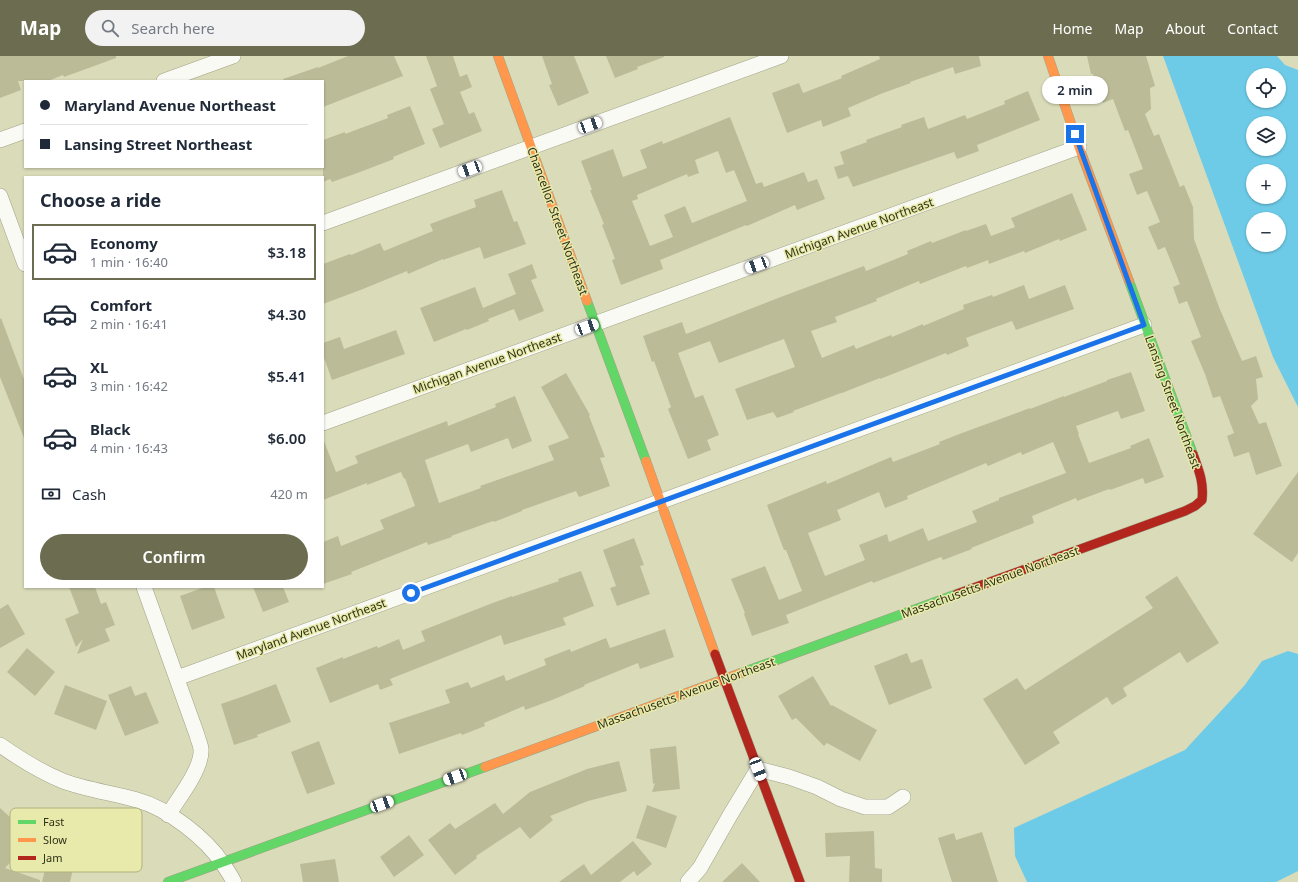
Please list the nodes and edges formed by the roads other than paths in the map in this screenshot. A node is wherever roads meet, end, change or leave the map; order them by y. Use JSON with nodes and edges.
{"nodes":[{"id":1,"x":232,"y":56,"type":"edge"},
{"id":2,"x":498,"y":56,"type":"edge"},
{"id":3,"x":780,"y":56,"type":"edge"},
{"id":4,"x":1048,"y":56,"type":"edge"},
{"id":5,"x":167,"y":80,"type":"edge"},
{"id":6,"x":24,"y":131,"type":"edge"},
{"id":7,"x":0,"y":140,"type":"edge"},
{"id":8,"x":532,"y":146,"type":"junction"},
{"id":9,"x":1079,"y":147,"type":"junction"},
{"id":10,"x":0,"y":196,"type":"edge"},
{"id":11,"x":324,"y":223,"type":"edge"},
{"id":12,"x":24,"y":261,"type":"edge"},
{"id":13,"x":595,"y":324,"type":"junction"},
{"id":14,"x":1144,"y":325,"type":"junction"},
{"id":15,"x":324,"y":423,"type":"edge"},
{"id":16,"x":1202,"y":500,"type":"joint"},
{"id":17,"x":661,"y":501,"type":"junction"},
{"id":18,"x":144,"y":588,"type":"edge"},
{"id":19,"x":177,"y":678,"type":"junction"},
{"id":20,"x":724,"y":679,"type":"junction"},
{"id":21,"x":0,"y":745,"type":"edge"},
{"id":22,"x":758,"y":769,"type":"junction"},
{"id":23,"x":903,"y":797,"type":"dead end"},
{"id":24,"x":168,"y":815,"type":"junction"},
{"id":25,"x":223,"y":863,"type":"junction"},
{"id":26,"x":168,"y":882,"type":"edge"},
{"id":27,"x":234,"y":882,"type":"edge"},
{"id":28,"x":688,"y":882,"type":"edge"},
{"id":29,"x":800,"y":882,"type":"edge"}],
"edges":[{"from":1,"to":5,"type":"street"},
{"from":2,"to":8,"type":"street","name":"Chancellor Street Northeast"},
{"from":3,"to":8,"type":"street"},
{"from":4,"to":9,"type":"street","name":"Lansing Street Northeast"},
{"from":6,"to":7,"type":"street"},
{"from":8,"to":11,"type":"street"},
{"from":8,"to":13,"type":"street","name":"Chancellor Street Northeast"},
{"from":9,"to":13,"type":"street","name":"Michigan Avenue Northeast"},
{"from":9,"to":14,"type":"street","name":"Lansing Street Northeast"},
{"from":10,"to":12,"type":"street"},
{"from":13,"to":15,"type":"street","name":"Michigan Avenue Northeast"},
{"from":13,"to":17,"type":"street","name":"Chancellor Street Northeast"},
{"from":14,"to":16,"type":"street","name":"Lansing Street Northeast"},
{"from":14,"to":17,"type":"street","name":"Maryland Avenue Northeast"},
{"from":16,"to":20,"type":"street","name":"Massachusetts Avenue Northeast"},
{"from":17,"to":19,"type":"street","name":"Maryland Avenue Northeast"},
{"from":17,"to":20,"type":"street","name":"Chancellor Street Northeast"},
{"from":18,"to":19,"type":"street"},
{"from":19,"to":24,"type":"street"},
{"from":20,"to":22,"type":"street","name":"Chancellor Street Northeast"},
{"from":20,"to":25,"type":"street","name":"Massachusetts Avenue Northeast"},
{"from":21,"to":24,"type":"street"},
{"from":22,"to":23,"type":"street"},
{"from":22,"to":28,"type":"street"},
{"from":22,"to":29,"type":"street","name":"Chancellor Street Northeast"},
{"from":24,"to":25,"type":"street"},
{"from":25,"to":26,"type":"street","name":"Massachusetts Avenue Northeast"},
{"from":25,"to":27,"type":"street"}]}
